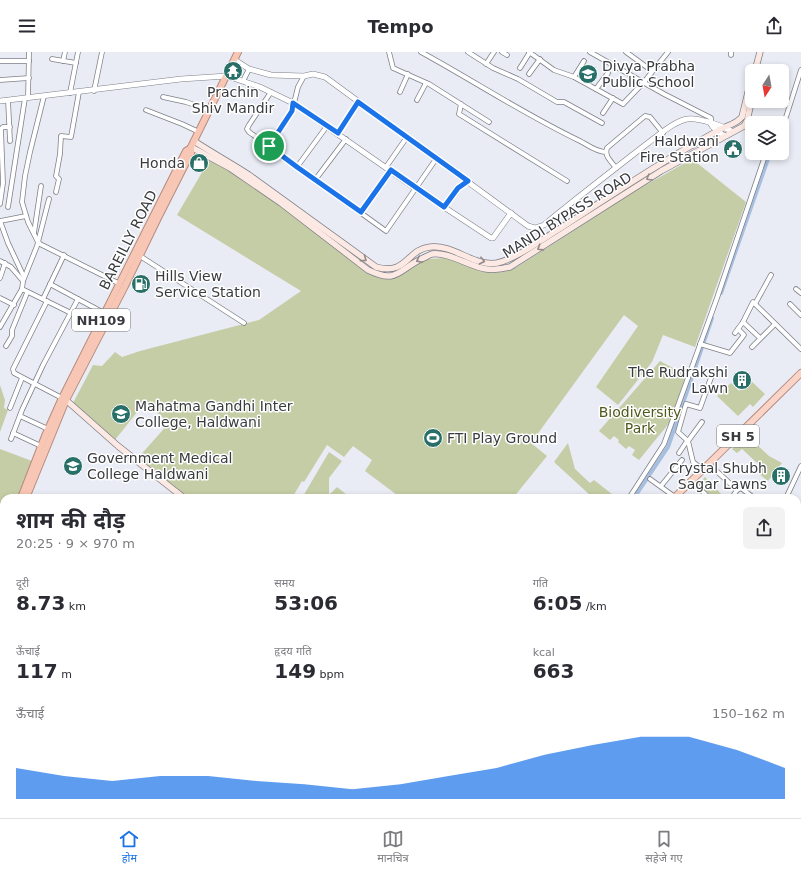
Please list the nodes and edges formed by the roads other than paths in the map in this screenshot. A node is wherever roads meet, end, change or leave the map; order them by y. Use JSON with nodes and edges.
{"nodes":[{"id":1,"x":29,"y":52,"type":"edge"},
{"id":2,"x":65,"y":52,"type":"edge"},
{"id":3,"x":78,"y":52,"type":"edge"},
{"id":4,"x":102,"y":52,"type":"edge"},
{"id":5,"x":238,"y":52,"type":"edge"},
{"id":6,"x":389,"y":52,"type":"edge"},
{"id":7,"x":421,"y":52,"type":"edge"},
{"id":8,"x":468,"y":52,"type":"edge"},
{"id":9,"x":494,"y":52,"type":"edge"},
{"id":10,"x":502,"y":52,"type":"edge"},
{"id":11,"x":530,"y":52,"type":"edge"},
{"id":12,"x":590,"y":52,"type":"edge"},
{"id":13,"x":626,"y":52,"type":"edge"},
{"id":14,"x":667,"y":52,"type":"edge"},
{"id":15,"x":760,"y":52,"type":"edge"},
{"id":16,"x":507,"y":55,"type":"dead end"},
{"id":17,"x":52,"y":59,"type":"dead end"},
{"id":18,"x":540,"y":59,"type":"junction"},
{"id":19,"x":235,"y":60,"type":"junction"},
{"id":20,"x":0,"y":61,"type":"edge"},
{"id":21,"x":29,"y":61,"type":"junction"},
{"id":22,"x":63,"y":61,"type":"junction"},
{"id":23,"x":584,"y":61,"type":"dead end"},
{"id":24,"x":76,"y":63,"type":"junction"},
{"id":25,"x":486,"y":64,"type":"junction"},
{"id":26,"x":757,"y":64,"type":"edge"},
{"id":27,"x":520,"y":68,"type":"dead end"},
{"id":28,"x":249,"y":69,"type":"junction"},
{"id":29,"x":801,"y":70,"type":"edge"},
{"id":30,"x":652,"y":71,"type":"junction"},
{"id":31,"x":608,"y":73,"type":"dead end"},
{"id":32,"x":408,"y":74,"type":"junction"},
{"id":33,"x":530,"y":74,"type":"dead end"},
{"id":34,"x":226,"y":76,"type":"junction"},
{"id":35,"x":304,"y":76,"type":"junction"},
{"id":36,"x":574,"y":77,"type":"junction"},
{"id":37,"x":29,"y":78,"type":"junction"},
{"id":38,"x":0,"y":80,"type":"edge"},
{"id":39,"x":243,"y":81,"type":"junction"},
{"id":40,"x":644,"y":82,"type":"junction"},
{"id":41,"x":426,"y":83,"type":"junction"},
{"id":42,"x":596,"y":89,"type":"junction"},
{"id":43,"x":94,"y":91,"type":"junction"},
{"id":44,"x":79,"y":92,"type":"junction"},
{"id":45,"x":271,"y":92,"type":"junction"},
{"id":46,"x":400,"y":92,"type":"dead end"},
{"id":47,"x":70,"y":93,"type":"junction"},
{"id":48,"x":44,"y":96,"type":"junction"},
{"id":49,"x":163,"y":97,"type":"dead end"},
{"id":50,"x":27,"y":98,"type":"junction"},
{"id":51,"x":613,"y":98,"type":"junction"},
{"id":52,"x":8,"y":100,"type":"junction"},
{"id":53,"x":417,"y":100,"type":"dead end"},
{"id":54,"x":0,"y":101,"type":"edge"},
{"id":55,"x":358,"y":102,"type":"junction"},
{"id":56,"x":293,"y":103,"type":"junction"},
{"id":57,"x":461,"y":104,"type":"junction"},
{"id":58,"x":745,"y":106,"type":"edge"},
{"id":59,"x":146,"y":110,"type":"dead end"},
{"id":60,"x":209,"y":110,"type":"junction"},
{"id":61,"x":603,"y":113,"type":"dead end"},
{"id":62,"x":786,"y":116,"type":"edge"},
{"id":63,"x":489,"y":122,"type":"dead end"},
{"id":64,"x":602,"y":123,"type":"dead end"},
{"id":65,"x":711,"y":124,"type":"junction"},
{"id":66,"x":327,"y":126,"type":"junction"},
{"id":67,"x":745,"y":126,"type":"edge"},
{"id":68,"x":10,"y":127,"type":"junction"},
{"id":69,"x":725,"y":127,"type":"junction"},
{"id":70,"x":718,"y":131,"type":"junction"},
{"id":71,"x":199,"y":132,"type":"junction"},
{"id":72,"x":733,"y":132,"type":"junction"},
{"id":73,"x":338,"y":133,"type":"junction"},
{"id":74,"x":663,"y":133,"type":"junction"},
{"id":75,"x":724,"y":136,"type":"junction"},
{"id":76,"x":407,"y":137,"type":"junction"},
{"id":77,"x":346,"y":139,"type":"junction"},
{"id":78,"x":10,"y":141,"type":"dead end"},
{"id":79,"x":192,"y":145,"type":"junction"},
{"id":80,"x":269,"y":146,"type":"junction"},
{"id":81,"x":606,"y":152,"type":"junction"},
{"id":82,"x":436,"y":159,"type":"junction"},
{"id":83,"x":764,"y":160,"type":"edge"},
{"id":84,"x":297,"y":167,"type":"junction"},
{"id":85,"x":616,"y":168,"type":"junction"},
{"id":86,"x":388,"y":169,"type":"junction"},
{"id":87,"x":315,"y":180,"type":"junction"},
{"id":88,"x":468,"y":181,"type":"junction"},
{"id":89,"x":567,"y":181,"type":"dead end"},
{"id":90,"x":41,"y":186,"type":"dead end"},
{"id":91,"x":415,"y":188,"type":"junction"},
{"id":92,"x":56,"y":192,"type":"dead end"},
{"id":93,"x":49,"y":199,"type":"dead end"},
{"id":94,"x":0,"y":204,"type":"edge"},
{"id":95,"x":8,"y":207,"type":"dead end"},
{"id":96,"x":444,"y":207,"type":"junction"},
{"id":97,"x":361,"y":212,"type":"junction"},
{"id":98,"x":511,"y":213,"type":"junction"},
{"id":99,"x":26,"y":216,"type":"junction"},
{"id":100,"x":0,"y":221,"type":"edge"},
{"id":101,"x":34,"y":234,"type":"junction"},
{"id":102,"x":38,"y":242,"type":"junction"},
{"id":103,"x":64,"y":255,"type":"junction"},
{"id":104,"x":140,"y":256,"type":"junction"},
{"id":105,"x":0,"y":261,"type":"edge"},
{"id":106,"x":5,"y":263,"type":"junction"},
{"id":107,"x":771,"y":275,"type":"dead end"},
{"id":108,"x":0,"y":278,"type":"edge"},
{"id":109,"x":23,"y":279,"type":"junction"},
{"id":110,"x":50,"y":284,"type":"junction"},
{"id":111,"x":122,"y":285,"type":"junction"},
{"id":112,"x":22,"y":289,"type":"junction"},
{"id":113,"x":796,"y":289,"type":"dead end"},
{"id":114,"x":28,"y":293,"type":"junction"},
{"id":115,"x":801,"y":294,"type":"edge"},
{"id":116,"x":0,"y":298,"type":"edge"},
{"id":117,"x":78,"y":299,"type":"junction"},
{"id":118,"x":45,"y":300,"type":"junction"},
{"id":119,"x":755,"y":304,"type":"junction"},
{"id":120,"x":790,"y":304,"type":"dead end"},
{"id":121,"x":14,"y":305,"type":"junction"},
{"id":122,"x":71,"y":313,"type":"junction"},
{"id":123,"x":104,"y":313,"type":"junction"},
{"id":124,"x":801,"y":315,"type":"edge"},
{"id":125,"x":743,"y":322,"type":"junction"},
{"id":126,"x":244,"y":323,"type":"dead end"},
{"id":127,"x":775,"y":324,"type":"junction"},
{"id":128,"x":0,"y":327,"type":"edge"},
{"id":129,"x":100,"y":328,"type":"junction"},
{"id":130,"x":738,"y":329,"type":"junction"},
{"id":131,"x":735,"y":333,"type":"dead end"},
{"id":132,"x":760,"y":338,"type":"junction"},
{"id":133,"x":702,"y":344,"type":"junction"},
{"id":134,"x":6,"y":346,"type":"dead end"},
{"id":135,"x":752,"y":347,"type":"dead end"},
{"id":136,"x":801,"y":349,"type":"edge"},
{"id":137,"x":801,"y":373,"type":"edge"},
{"id":138,"x":712,"y":375,"type":"dead end"},
{"id":139,"x":22,"y":378,"type":"junction"},
{"id":140,"x":35,"y":384,"type":"junction"},
{"id":141,"x":64,"y":399,"type":"junction"},
{"id":142,"x":10,"y":408,"type":"dead end"},
{"id":143,"x":20,"y":416,"type":"junction"},
{"id":144,"x":702,"y":422,"type":"dead end"},
{"id":145,"x":48,"y":429,"type":"junction"},
{"id":146,"x":13,"y":433,"type":"junction"},
{"id":147,"x":11,"y":439,"type":"dead end"},
{"id":148,"x":688,"y":441,"type":"junction"},
{"id":149,"x":41,"y":446,"type":"junction"},
{"id":150,"x":679,"y":453,"type":"dead end"},
{"id":151,"x":682,"y":460,"type":"dead end"},
{"id":152,"x":708,"y":464,"type":"junction"},
{"id":153,"x":801,"y":468,"type":"edge"},
{"id":154,"x":703,"y":470,"type":"junction"},
{"id":155,"x":650,"y":479,"type":"dead end"},
{"id":156,"x":692,"y":481,"type":"junction"},
{"id":157,"x":661,"y":486,"type":"junction"},
{"id":158,"x":737,"y":490,"type":"junction"},
{"id":159,"x":22,"y":494,"type":"edge"},
{"id":160,"x":28,"y":494,"type":"edge"},
{"id":161,"x":179,"y":494,"type":"edge"},
{"id":162,"x":632,"y":494,"type":"edge"},
{"id":163,"x":670,"y":494,"type":"edge"},
{"id":164,"x":679,"y":494,"type":"edge"},
{"id":165,"x":705,"y":494,"type":"edge"},
{"id":166,"x":734,"y":494,"type":"edge"},
{"id":167,"x":749,"y":494,"type":"edge"},
{"id":168,"x":788,"y":494,"type":"edge"}],
"edges":[{"from":1,"to":21,"type":"street"},
{"from":2,"to":22,"type":"street"},
{"from":3,"to":24,"type":"street"},
{"from":4,"to":43,"type":"street"},
{"from":5,"to":19,"type":"highway","name":"BAREILLY ROAD","number":"NH109"},
{"from":6,"to":32,"type":"street"},
{"from":7,"to":81,"type":"street"},
{"from":8,"to":25,"type":"street"},
{"from":9,"to":25,"type":"street"},
{"from":10,"to":16,"type":"street"},
{"from":11,"to":18,"type":"street"},
{"from":11,"to":27,"type":"street"},
{"from":12,"to":40,"type":"street"},
{"from":13,"to":30,"type":"street"},
{"from":14,"to":30,"type":"street"},
{"from":15,"to":26,"type":"main road"},
{"from":17,"to":22,"type":"street"},
{"from":18,"to":33,"type":"street"},
{"from":18,"to":36,"type":"street"},
{"from":19,"to":28,"type":"street"},
{"from":19,"to":34,"type":"highway","name":"BAREILLY ROAD","number":"NH109"},
{"from":20,"to":21,"type":"street"},
{"from":21,"to":37,"type":"street"},
{"from":22,"to":24,"type":"street"},
{"from":23,"to":36,"type":"street"},
{"from":24,"to":47,"type":"street"},
{"from":25,"to":64,"type":"street"},
{"from":28,"to":35,"type":"street"},
{"from":28,"to":39,"type":"street"},
{"from":29,"to":62,"type":"street"},
{"from":30,"to":40,"type":"street"},
{"from":31,"to":42,"type":"street"},
{"from":32,"to":41,"type":"street"},
{"from":32,"to":46,"type":"street"},
{"from":34,"to":39,"type":"street"},
{"from":34,"to":43,"type":"street"},
{"from":34,"to":60,"type":"highway","name":"BAREILLY ROAD","number":"NH109"},
{"from":35,"to":55,"type":"street"},
{"from":35,"to":56,"type":"street"},
{"from":36,"to":42,"type":"street"},
{"from":37,"to":38,"type":"street"},
{"from":37,"to":50,"type":"street"},
{"from":39,"to":45,"type":"street"},
{"from":40,"to":51,"type":"street"},
{"from":40,"to":65,"type":"street"},
{"from":41,"to":53,"type":"street"},
{"from":41,"to":57,"type":"street"},
{"from":42,"to":51,"type":"street"},
{"from":43,"to":44,"type":"street"},
{"from":44,"to":47,"type":"street"},
{"from":44,"to":92,"type":"street"},
{"from":45,"to":56,"type":"street"},
{"from":45,"to":80,"type":"street"},
{"from":47,"to":48,"type":"street"},
{"from":48,"to":50,"type":"street"},
{"from":48,"to":99,"type":"street"},
{"from":49,"to":60,"type":"street"},
{"from":50,"to":52,"type":"street"},
{"from":50,"to":95,"type":"street"},
{"from":51,"to":61,"type":"street"},
{"from":52,"to":54,"type":"street"},
{"from":52,"to":68,"type":"street"},
{"from":55,"to":73,"type":"street"},
{"from":55,"to":76,"type":"street"},
{"from":56,"to":66,"type":"street"},
{"from":56,"to":80,"type":"street"},
{"from":57,"to":63,"type":"street"},
{"from":57,"to":89,"type":"street"},
{"from":58,"to":69,"type":"main road","name":"MANDI BYPASS ROAD"},
{"from":59,"to":71,"type":"street"},
{"from":60,"to":71,"type":"highway","name":"BAREILLY ROAD","number":"NH109"},
{"from":65,"to":69,"type":"street"},
{"from":65,"to":70,"type":"street"},
{"from":65,"to":74,"type":"street"},
{"from":66,"to":73,"type":"street"},
{"from":66,"to":84,"type":"street"},
{"from":67,"to":72,"type":"main road","name":"MANDI BYPASS ROAD"},
{"from":68,"to":78,"type":"street"},
{"from":68,"to":94,"type":"street"},
{"from":69,"to":70,"type":"main road","name":"MANDI BYPASS ROAD"},
{"from":69,"to":72,"type":"street"},
{"from":70,"to":75,"type":"street"},
{"from":79,"to":70,"type":"main road","name":"MANDI BYPASS ROAD","one_way":true},
{"from":71,"to":79,"type":"highway","name":"BAREILLY ROAD","number":"NH109"},
{"from":72,"to":75,"type":"main road","name":"MANDI BYPASS ROAD"},
{"from":73,"to":77,"type":"street"},
{"from":74,"to":81,"type":"street"},
{"from":74,"to":85,"type":"street"},
{"from":75,"to":79,"type":"main road","name":"MANDI BYPASS ROAD","one_way":true},
{"from":76,"to":82,"type":"street"},
{"from":76,"to":86,"type":"street"},
{"from":77,"to":86,"type":"street"},
{"from":77,"to":87,"type":"street"},
{"from":79,"to":104,"type":"highway","name":"BAREILLY ROAD","number":"NH109"},
{"from":79,"to":111,"type":"highway","name":"BAREILLY ROAD","number":"NH109"},
{"from":80,"to":84,"type":"street"},
{"from":81,"to":85,"type":"street"},
{"from":82,"to":88,"type":"street"},
{"from":82,"to":91,"type":"street"},
{"from":83,"to":133,"type":"street"},
{"from":84,"to":87,"type":"street"},
{"from":85,"to":98,"type":"street"},
{"from":86,"to":91,"type":"street"},
{"from":86,"to":97,"type":"street"},
{"from":87,"to":97,"type":"street"},
{"from":88,"to":96,"type":"street"},
{"from":88,"to":98,"type":"street"},
{"from":90,"to":101,"type":"street"},
{"from":91,"to":96,"type":"street"},
{"from":91,"to":97,"type":"street"},
{"from":93,"to":102,"type":"street"},
{"from":96,"to":98,"type":"street"},
{"from":99,"to":100,"type":"street"},
{"from":99,"to":101,"type":"street"},
{"from":100,"to":109,"type":"street"},
{"from":101,"to":102,"type":"street"},
{"from":102,"to":103,"type":"street"},
{"from":102,"to":109,"type":"street"},
{"from":103,"to":110,"type":"street"},
{"from":103,"to":111,"type":"street"},
{"from":104,"to":111,"type":"highway","name":"BAREILLY ROAD","number":"NH109"},
{"from":104,"to":126,"type":"street"},
{"from":105,"to":106,"type":"street"},
{"from":106,"to":108,"type":"street"},
{"from":106,"to":109,"type":"street"},
{"from":107,"to":119,"type":"street"},
{"from":109,"to":112,"type":"street"},
{"from":110,"to":117,"type":"street"},
{"from":110,"to":118,"type":"street"},
{"from":111,"to":123,"type":"highway","name":"BAREILLY ROAD","number":"NH109"},
{"from":111,"to":129,"type":"highway","name":"BAREILLY ROAD","number":"NH109"},
{"from":112,"to":114,"type":"street"},
{"from":112,"to":121,"type":"street"},
{"from":113,"to":115,"type":"street"},
{"from":114,"to":118,"type":"street"},
{"from":114,"to":134,"type":"street"},
{"from":116,"to":121,"type":"street"},
{"from":117,"to":122,"type":"street"},
{"from":117,"to":123,"type":"street"},
{"from":118,"to":122,"type":"street"},
{"from":118,"to":139,"type":"street"},
{"from":119,"to":125,"type":"street"},
{"from":119,"to":127,"type":"street"},
{"from":120,"to":124,"type":"street"},
{"from":121,"to":128,"type":"street"},
{"from":122,"to":129,"type":"street"},
{"from":122,"to":140,"type":"street"},
{"from":123,"to":129,"type":"highway","name":"BAREILLY ROAD","number":"NH109"},
{"from":125,"to":130,"type":"street"},
{"from":125,"to":132,"type":"street"},
{"from":127,"to":132,"type":"street"},
{"from":127,"to":136,"type":"street"},
{"from":129,"to":141,"type":"highway","name":"BAREILLY ROAD","number":"NH109"},
{"from":130,"to":131,"type":"street"},
{"from":130,"to":133,"type":"street"},
{"from":132,"to":135,"type":"street"},
{"from":133,"to":162,"type":"street"},
{"from":137,"to":152,"type":"main road","number":"SH 5"},
{"from":138,"to":148,"type":"street"},
{"from":139,"to":140,"type":"street"},
{"from":139,"to":142,"type":"street"},
{"from":140,"to":141,"type":"street"},
{"from":140,"to":143,"type":"street"},
{"from":141,"to":145,"type":"highway","name":"BAREILLY ROAD","number":"NH109"},
{"from":141,"to":160,"type":"highway","name":"BAREILLY ROAD","number":"NH109"},
{"from":141,"to":161,"type":"main road"},
{"from":143,"to":145,"type":"street"},
{"from":143,"to":146,"type":"street"},
{"from":144,"to":148,"type":"street"},
{"from":145,"to":149,"type":"highway","name":"BAREILLY ROAD","number":"NH109"},
{"from":146,"to":147,"type":"street"},
{"from":146,"to":149,"type":"street"},
{"from":148,"to":150,"type":"street"},
{"from":148,"to":154,"type":"street"},
{"from":149,"to":159,"type":"highway","name":"BAREILLY ROAD","number":"NH109"},
{"from":151,"to":157,"type":"street"},
{"from":152,"to":154,"type":"main road","number":"SH 5"},
{"from":152,"to":158,"type":"street"},
{"from":153,"to":168,"type":"street"},
{"from":154,"to":156,"type":"main road","number":"SH 5"},
{"from":155,"to":157,"type":"street"},
{"from":156,"to":164,"type":"main road","number":"SH 5"},
{"from":156,"to":165,"type":"street"},
{"from":157,"to":163,"type":"street"},
{"from":158,"to":166,"type":"street"},
{"from":158,"to":167,"type":"street"}]}
